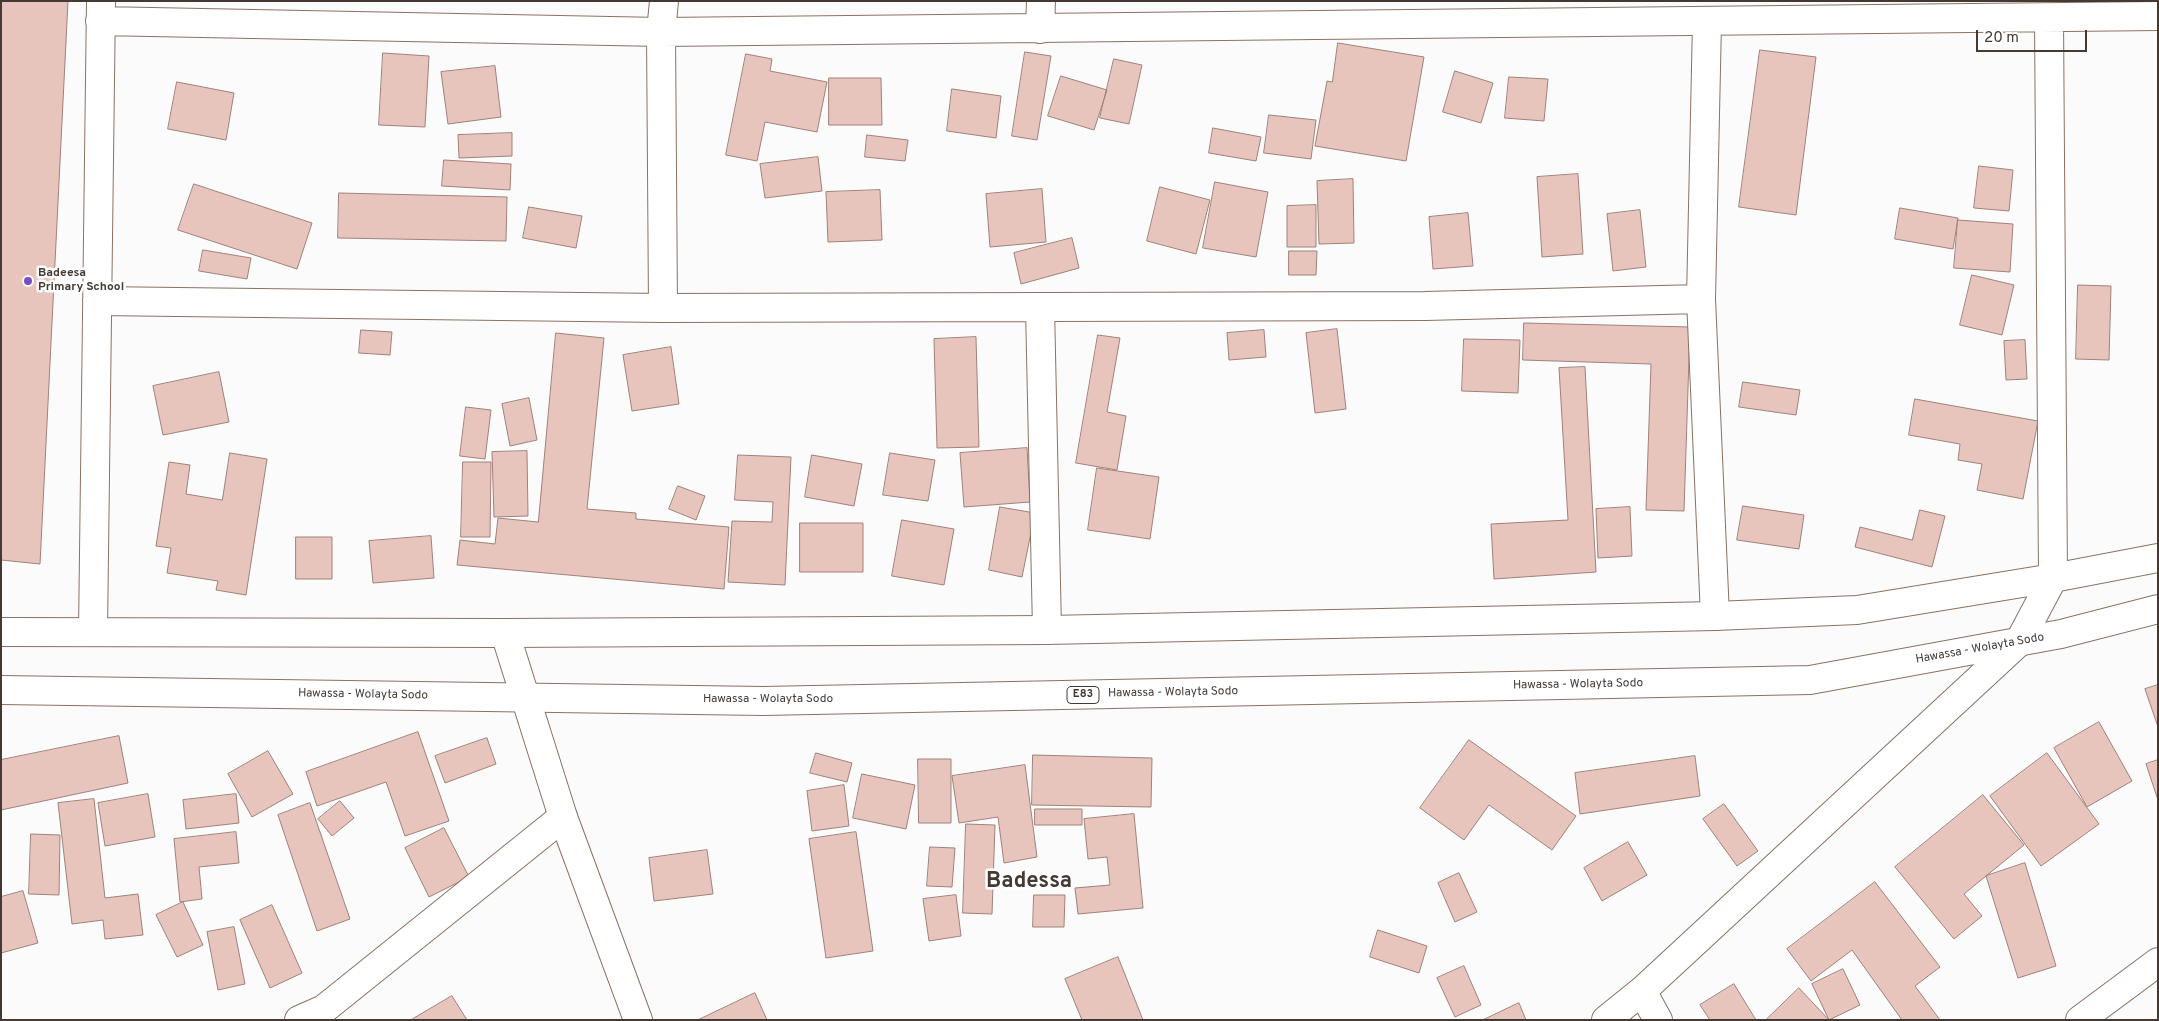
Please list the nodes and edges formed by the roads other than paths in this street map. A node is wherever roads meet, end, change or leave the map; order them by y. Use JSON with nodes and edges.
{"nodes":[{"id":1,"x":664,"y":1,"type":"edge"},
{"id":2,"x":1041,"y":1,"type":"edge"},
{"id":3,"x":101,"y":11,"type":"edge"},
{"id":4,"x":2158,"y":16,"type":"edge"},
{"id":5,"x":2049,"y":18,"type":"junction"},
{"id":6,"x":1707,"y":22,"type":"junction"},
{"id":7,"x":1040,"y":29,"type":"junction"},
{"id":8,"x":661,"y":32,"type":"junction"},
{"id":9,"x":1701,"y":299,"type":"junction"},
{"id":10,"x":97,"y":300,"type":"junction"},
{"id":11,"x":1040,"y":307,"type":"junction"},
{"id":12,"x":663,"y":308,"type":"junction"},
{"id":13,"x":2158,"y":558,"type":"edge"},
{"id":14,"x":2053,"y":578,"type":"junction"},
{"id":15,"x":2158,"y":609,"type":"edge"},
{"id":16,"x":1715,"y":616,"type":"junction"},
{"id":17,"x":1047,"y":630,"type":"junction"},
{"id":18,"x":1,"y":632,"type":"edge"},
{"id":19,"x":93,"y":632,"type":"junction"},
{"id":20,"x":505,"y":633,"type":"junction"},
{"id":21,"x":2020,"y":642,"type":"junction"},
{"id":22,"x":1,"y":690,"type":"edge"},
{"id":23,"x":526,"y":698,"type":"junction"},
{"id":24,"x":563,"y":817,"type":"junction"},
{"id":25,"x":2158,"y":962,"type":"edge"},
{"id":26,"x":1642,"y":992,"type":"junction"},
{"id":27,"x":326,"y":1014,"type":"edge"},
{"id":28,"x":299,"y":1020,"type":"edge"},
{"id":29,"x":638,"y":1020,"type":"edge"},
{"id":30,"x":1606,"y":1020,"type":"edge"},
{"id":31,"x":1658,"y":1020,"type":"edge"},
{"id":32,"x":2080,"y":1020,"type":"edge"}],
"edges":[{"from":1,"to":8,"type":"street"},
{"from":2,"to":7,"type":"street"},
{"from":3,"to":8,"type":"street"},
{"from":3,"to":10,"type":"street"},
{"from":4,"to":5,"type":"street"},
{"from":5,"to":6,"type":"street"},
{"from":5,"to":14,"type":"street"},
{"from":6,"to":7,"type":"street"},
{"from":6,"to":9,"type":"street"},
{"from":7,"to":8,"type":"street"},
{"from":8,"to":12,"type":"street"},
{"from":9,"to":11,"type":"street"},
{"from":9,"to":16,"type":"street"},
{"from":10,"to":12,"type":"street"},
{"from":10,"to":19,"type":"street"},
{"from":11,"to":12,"type":"street"},
{"from":11,"to":17,"type":"street"},
{"from":13,"to":14,"type":"street"},
{"from":14,"to":16,"type":"street"},
{"from":14,"to":21,"type":"street"},
{"from":15,"to":21,"type":"street","name":"Hawassa - Wolayta Sodo","number":"E83"},
{"from":16,"to":17,"type":"street"},
{"from":17,"to":20,"type":"street"},
{"from":18,"to":19,"type":"street"},
{"from":19,"to":20,"type":"street"},
{"from":20,"to":23,"type":"street"},
{"from":21,"to":23,"type":"street","name":"Hawassa - Wolayta Sodo","number":"E83"},
{"from":21,"to":26,"type":"street"},
{"from":22,"to":23,"type":"street","name":"Hawassa - Wolayta Sodo","number":"E83"},
{"from":23,"to":24,"type":"street"},
{"from":24,"to":27,"type":"street"},
{"from":24,"to":29,"type":"street"},
{"from":25,"to":32,"type":"street"},
{"from":26,"to":30,"type":"street"},
{"from":26,"to":31,"type":"street"},
{"from":27,"to":28,"type":"street"}]}
